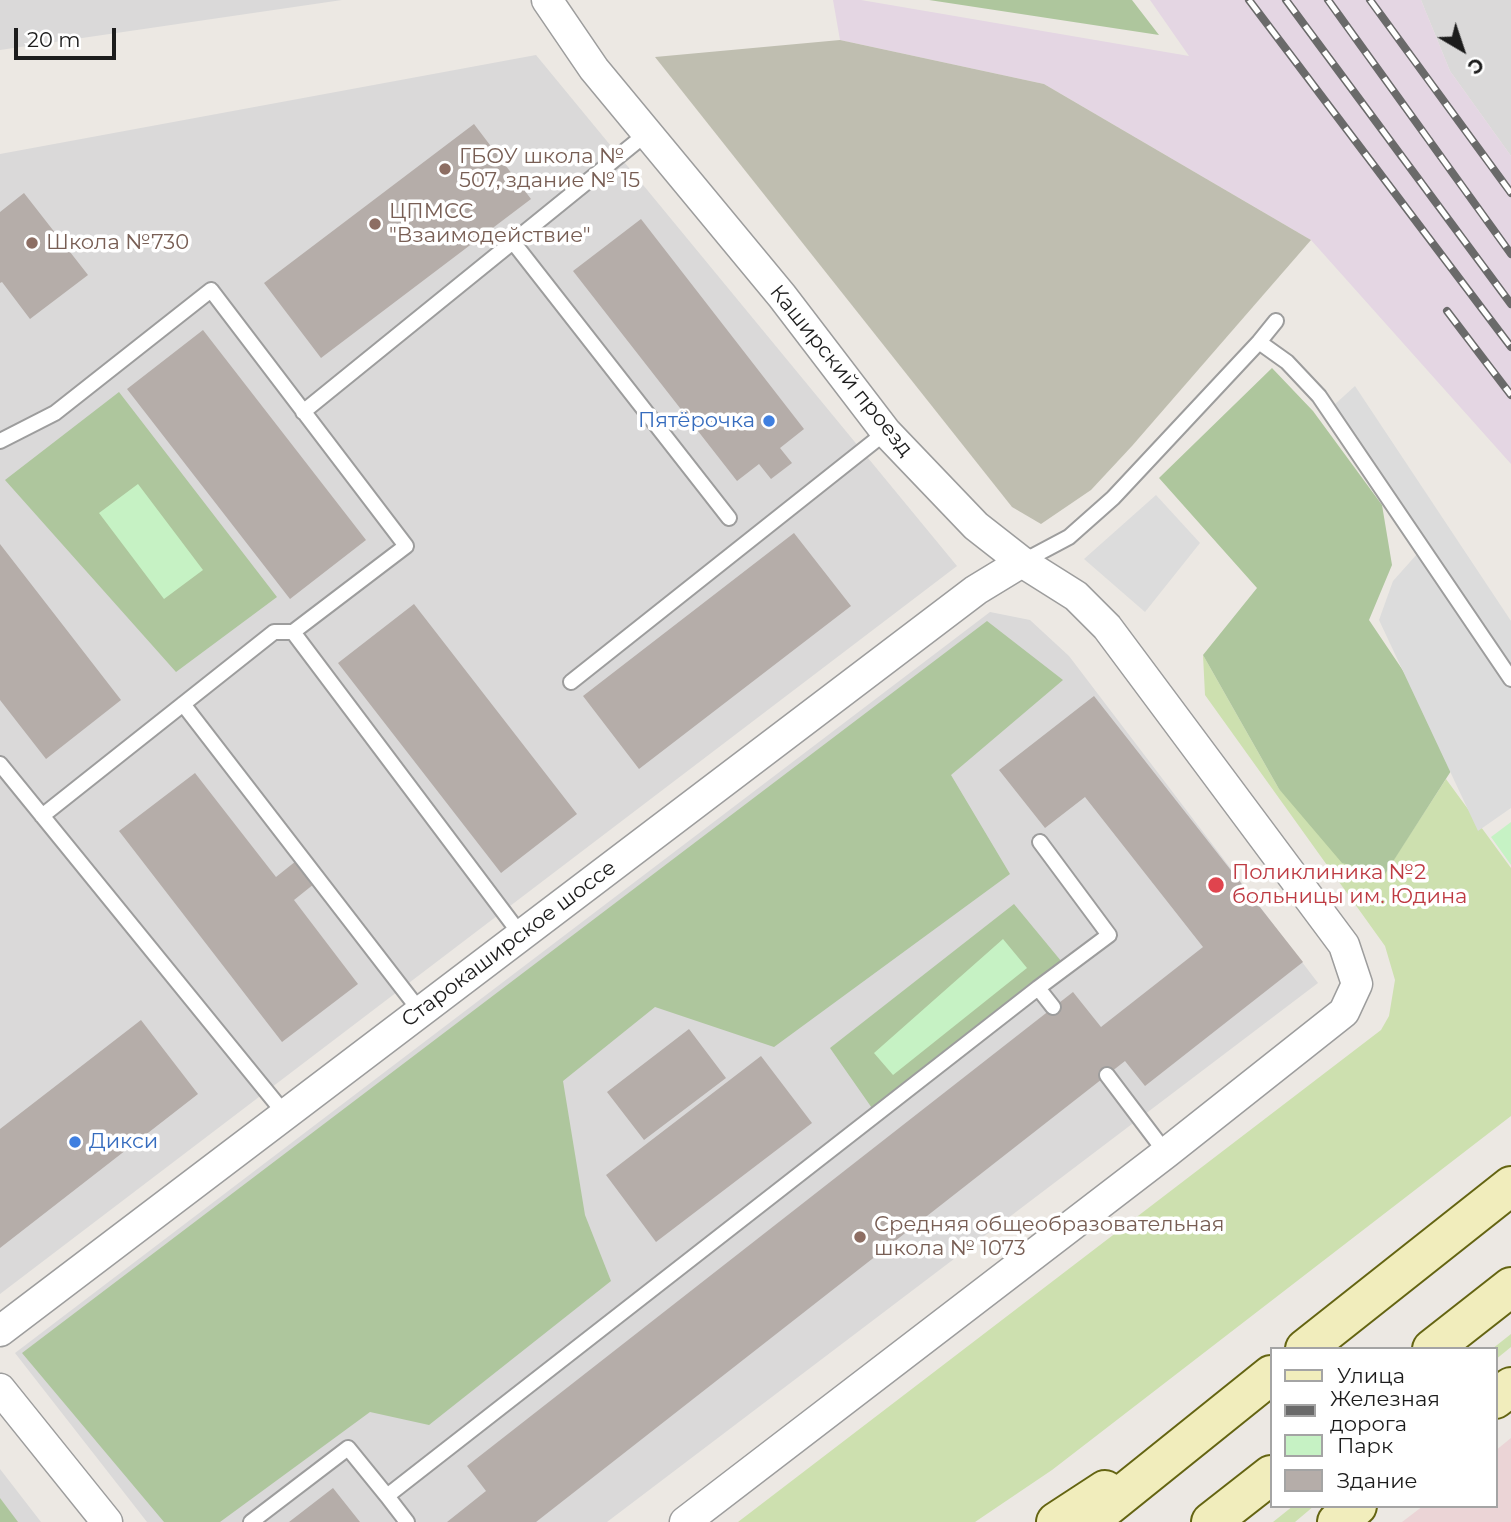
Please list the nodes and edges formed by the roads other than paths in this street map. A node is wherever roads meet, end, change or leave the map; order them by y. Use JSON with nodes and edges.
{"nodes":[{"id":1,"x":547,"y":0,"type":"edge"},
{"id":2,"x":646,"y":134,"type":"junction"},
{"id":3,"x":513,"y":242,"type":"junction"},
{"id":4,"x":1276,"y":321,"type":"dead end"},
{"id":5,"x":1259,"y":342,"type":"junction"},
{"id":6,"x":303,"y":412,"type":"junction"},
{"id":7,"x":886,"y":432,"type":"junction"},
{"id":8,"x":0,"y":442,"type":"edge"},
{"id":9,"x":729,"y":518,"type":"dead end"},
{"id":10,"x":1022,"y":562,"type":"junction"},
{"id":11,"x":293,"y":632,"type":"junction"},
{"id":12,"x":1511,"y":679,"type":"edge"},
{"id":13,"x":572,"y":682,"type":"dead end"},
{"id":14,"x":183,"y":704,"type":"junction"},
{"id":15,"x":0,"y":764,"type":"edge"},
{"id":16,"x":41,"y":816,"type":"junction"},
{"id":17,"x":1040,"y":842,"type":"dead end"},
{"id":18,"x":521,"y":935,"type":"junction"},
{"id":19,"x":1038,"y":988,"type":"junction"},
{"id":20,"x":1053,"y":1007,"type":"dead end"},
{"id":21,"x":420,"y":1011,"type":"junction"},
{"id":22,"x":1107,"y":1075,"type":"dead end"},
{"id":23,"x":285,"y":1114,"type":"junction"},
{"id":24,"x":1166,"y":1153,"type":"junction"},
{"id":25,"x":1511,"y":1186,"type":"edge"},
{"id":26,"x":1511,"y":1287,"type":"edge"},
{"id":27,"x":0,"y":1331,"type":"edge"},
{"id":28,"x":1308,"y":1347,"type":"edge"},
{"id":29,"x":1435,"y":1347,"type":"edge"},
{"id":30,"x":1270,"y":1376,"type":"edge"},
{"id":31,"x":0,"y":1389,"type":"edge"},
{"id":32,"x":1216,"y":1419,"type":"junction"},
{"id":33,"x":1270,"y":1476,"type":"edge"},
{"id":34,"x":387,"y":1496,"type":"junction"},
{"id":35,"x":1354,"y":1508,"type":"edge"},
{"id":36,"x":107,"y":1522,"type":"edge"},
{"id":37,"x":251,"y":1522,"type":"edge"},
{"id":38,"x":407,"y":1522,"type":"edge"},
{"id":39,"x":685,"y":1522,"type":"edge"},
{"id":40,"x":1056,"y":1522,"type":"edge"},
{"id":41,"x":1088,"y":1522,"type":"edge"},
{"id":42,"x":1211,"y":1522,"type":"edge"},
{"id":43,"x":1337,"y":1522,"type":"edge"}],
"edges":[{"from":1,"to":2,"type":"street","name":"Каширский проезд"},
{"from":2,"to":3,"type":"lane"},
{"from":2,"to":7,"type":"street","name":"Каширский проезд"},
{"from":3,"to":6,"type":"lane"},
{"from":3,"to":9,"type":"lane"},
{"from":4,"to":5,"type":"lane"},
{"from":5,"to":10,"type":"lane"},
{"from":5,"to":12,"type":"lane"},
{"from":6,"to":8,"type":"lane"},
{"from":6,"to":11,"type":"lane"},
{"from":7,"to":10,"type":"street","name":"Каширский проезд"},
{"from":7,"to":13,"type":"lane"},
{"from":10,"to":18,"type":"street","name":"Старокаширское шоссе"},
{"from":10,"to":24,"type":"street","name":"Каширский проезд"},
{"from":11,"to":14,"type":"lane"},
{"from":11,"to":18,"type":"lane"},
{"from":14,"to":16,"type":"lane"},
{"from":14,"to":21,"type":"lane"},
{"from":15,"to":16,"type":"lane"},
{"from":16,"to":23,"type":"lane"},
{"from":17,"to":19,"type":"lane"},
{"from":18,"to":21,"type":"street","name":"Старокаширское шоссе"},
{"from":19,"to":20,"type":"lane"},
{"from":19,"to":34,"type":"lane"},
{"from":21,"to":23,"type":"street","name":"Старокаширское шоссе"},
{"from":22,"to":24,"type":"lane"},
{"from":23,"to":27,"type":"street","name":"Старокаширское шоссе"},
{"from":24,"to":39,"type":"street"},
{"from":25,"to":28,"type":"main road"},
{"from":26,"to":29,"type":"main road"},
{"from":30,"to":32,"type":"main road"},
{"from":31,"to":36,"type":"street"},
{"from":32,"to":40,"type":"main road"},
{"from":32,"to":41,"type":"main road"},
{"from":33,"to":42,"type":"main road"},
{"from":34,"to":37,"type":"lane"},
{"from":34,"to":38,"type":"lane"},
{"from":35,"to":43,"type":"main road"}]}
